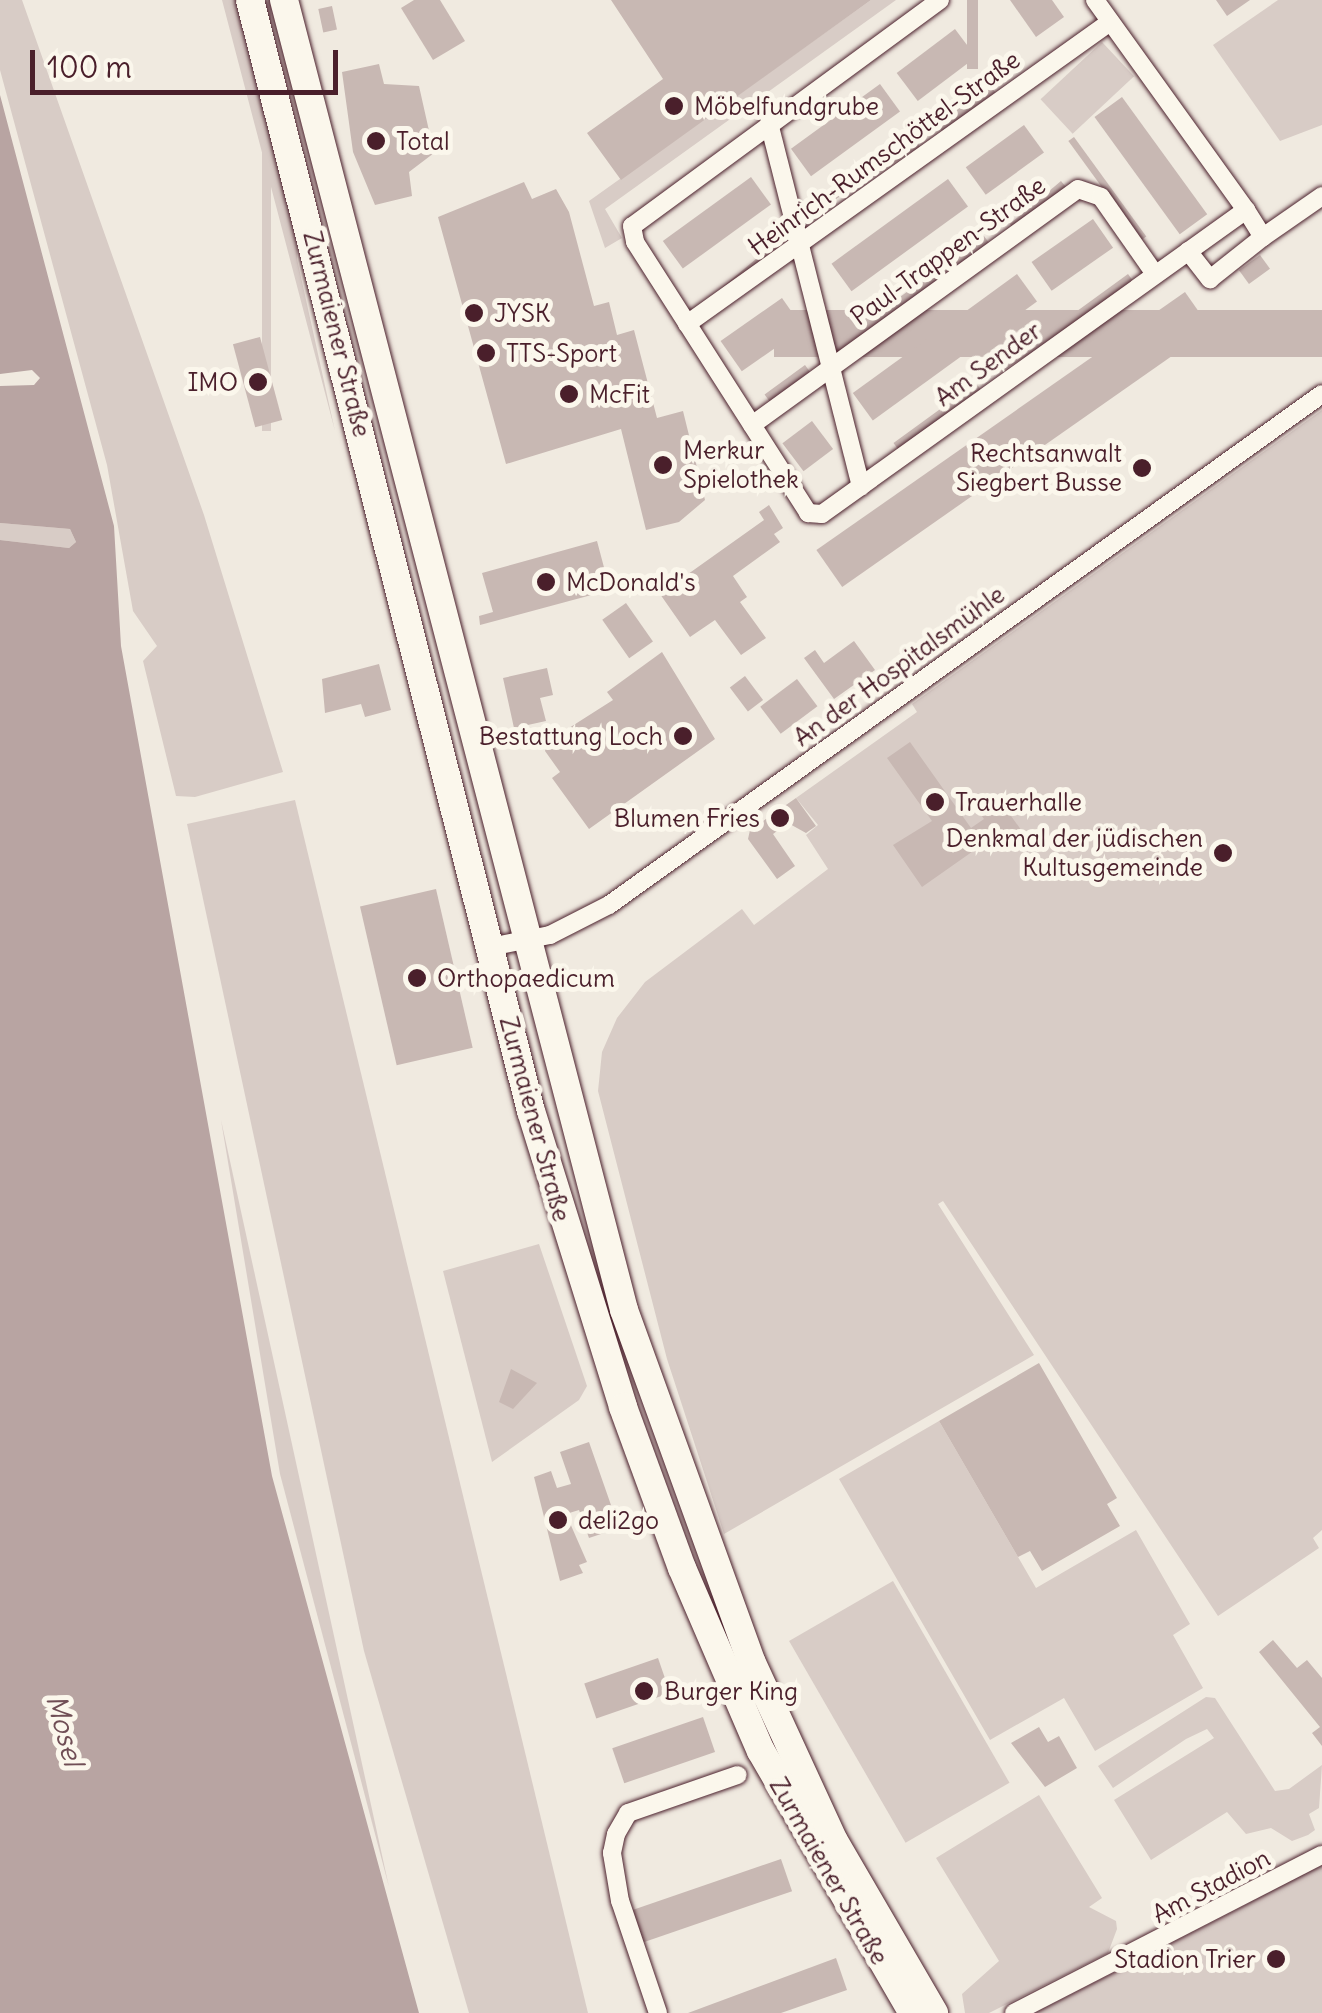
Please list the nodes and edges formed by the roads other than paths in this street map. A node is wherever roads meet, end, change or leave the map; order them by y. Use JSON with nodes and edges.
{"nodes":[{"id":1,"x":250,"y":0,"type":"edge"},
{"id":2,"x":284,"y":0,"type":"edge"},
{"id":3,"x":940,"y":0,"type":"edge"},
{"id":4,"x":1094,"y":0,"type":"edge"},
{"id":5,"x":1110,"y":22,"type":"junction"},
{"id":6,"x":769,"y":123,"type":"junction"},
{"id":7,"x":1322,"y":196,"type":"edge"},
{"id":8,"x":1246,"y":210,"type":"junction"},
{"id":9,"x":1264,"y":237,"type":"junction"},
{"id":10,"x":801,"y":243,"type":"junction"},
{"id":11,"x":1188,"y":251,"type":"junction"},
{"id":12,"x":1155,"y":274,"type":"junction"},
{"id":13,"x":687,"y":324,"type":"junction"},
{"id":14,"x":831,"y":366,"type":"junction"},
{"id":15,"x":1322,"y":394,"type":"edge"},
{"id":16,"x":752,"y":425,"type":"junction"},
{"id":17,"x":861,"y":486,"type":"junction"},
{"id":18,"x":528,"y":939,"type":"junction"},
{"id":19,"x":490,"y":947,"type":"junction"},
{"id":20,"x":559,"y":1058,"type":"junction"},
{"id":21,"x":520,"y":1067,"type":"junction"},
{"id":22,"x":738,"y":1775,"type":"dead end"},
{"id":23,"x":1322,"y":1855,"type":"edge"},
{"id":24,"x":658,"y":2013,"type":"edge"},
{"id":25,"x":913,"y":2013,"type":"edge"},
{"id":26,"x":934,"y":2013,"type":"edge"},
{"id":27,"x":1014,"y":2013,"type":"edge"}],
"edges":[{"from":1,"to":19,"type":"main road","name":"Zurmaiener Straße"},
{"from":2,"to":18,"type":"main road","name":"Zurmaiener Straße"},
{"from":3,"to":6,"type":"street"},
{"from":4,"to":5,"type":"street"},
{"from":5,"to":8,"type":"street"},
{"from":5,"to":10,"type":"street","name":"Heinrich-Rumschöttel-Straße"},
{"from":6,"to":10,"type":"street"},
{"from":6,"to":13,"type":"street"},
{"from":7,"to":9,"type":"street"},
{"from":8,"to":9,"type":"street"},
{"from":8,"to":11,"type":"street","name":"Am Sender"},
{"from":9,"to":11,"type":"street"},
{"from":10,"to":13,"type":"street","name":"Heinrich-Rumschöttel-Straße"},
{"from":10,"to":14,"type":"street"},
{"from":11,"to":12,"type":"street","name":"Am Sender"},
{"from":12,"to":14,"type":"street","name":"Paul-Trappen-Straße"},
{"from":12,"to":17,"type":"street","name":"Am Sender"},
{"from":13,"to":16,"type":"street"},
{"from":14,"to":16,"type":"street","name":"Paul-Trappen-Straße"},
{"from":14,"to":17,"type":"street"},
{"from":15,"to":18,"type":"street","name":"An der Hospitalsmühle"},
{"from":16,"to":17,"type":"street","name":"Am Sender"},
{"from":18,"to":19,"type":"street","name":"An der Hospitalsmühle"},
{"from":18,"to":20,"type":"main road","name":"Zurmaiener Straße"},
{"from":19,"to":21,"type":"main road","name":"Zurmaiener Straße"},
{"from":20,"to":21,"type":"main road"},
{"from":20,"to":26,"type":"main road","name":"Zurmaiener Straße"},
{"from":21,"to":25,"type":"main road","name":"Zurmaiener Straße"},
{"from":22,"to":24,"type":"street","name":"Zurmaiener Straße"},
{"from":23,"to":27,"type":"street","name":"Am Stadion"}]}
